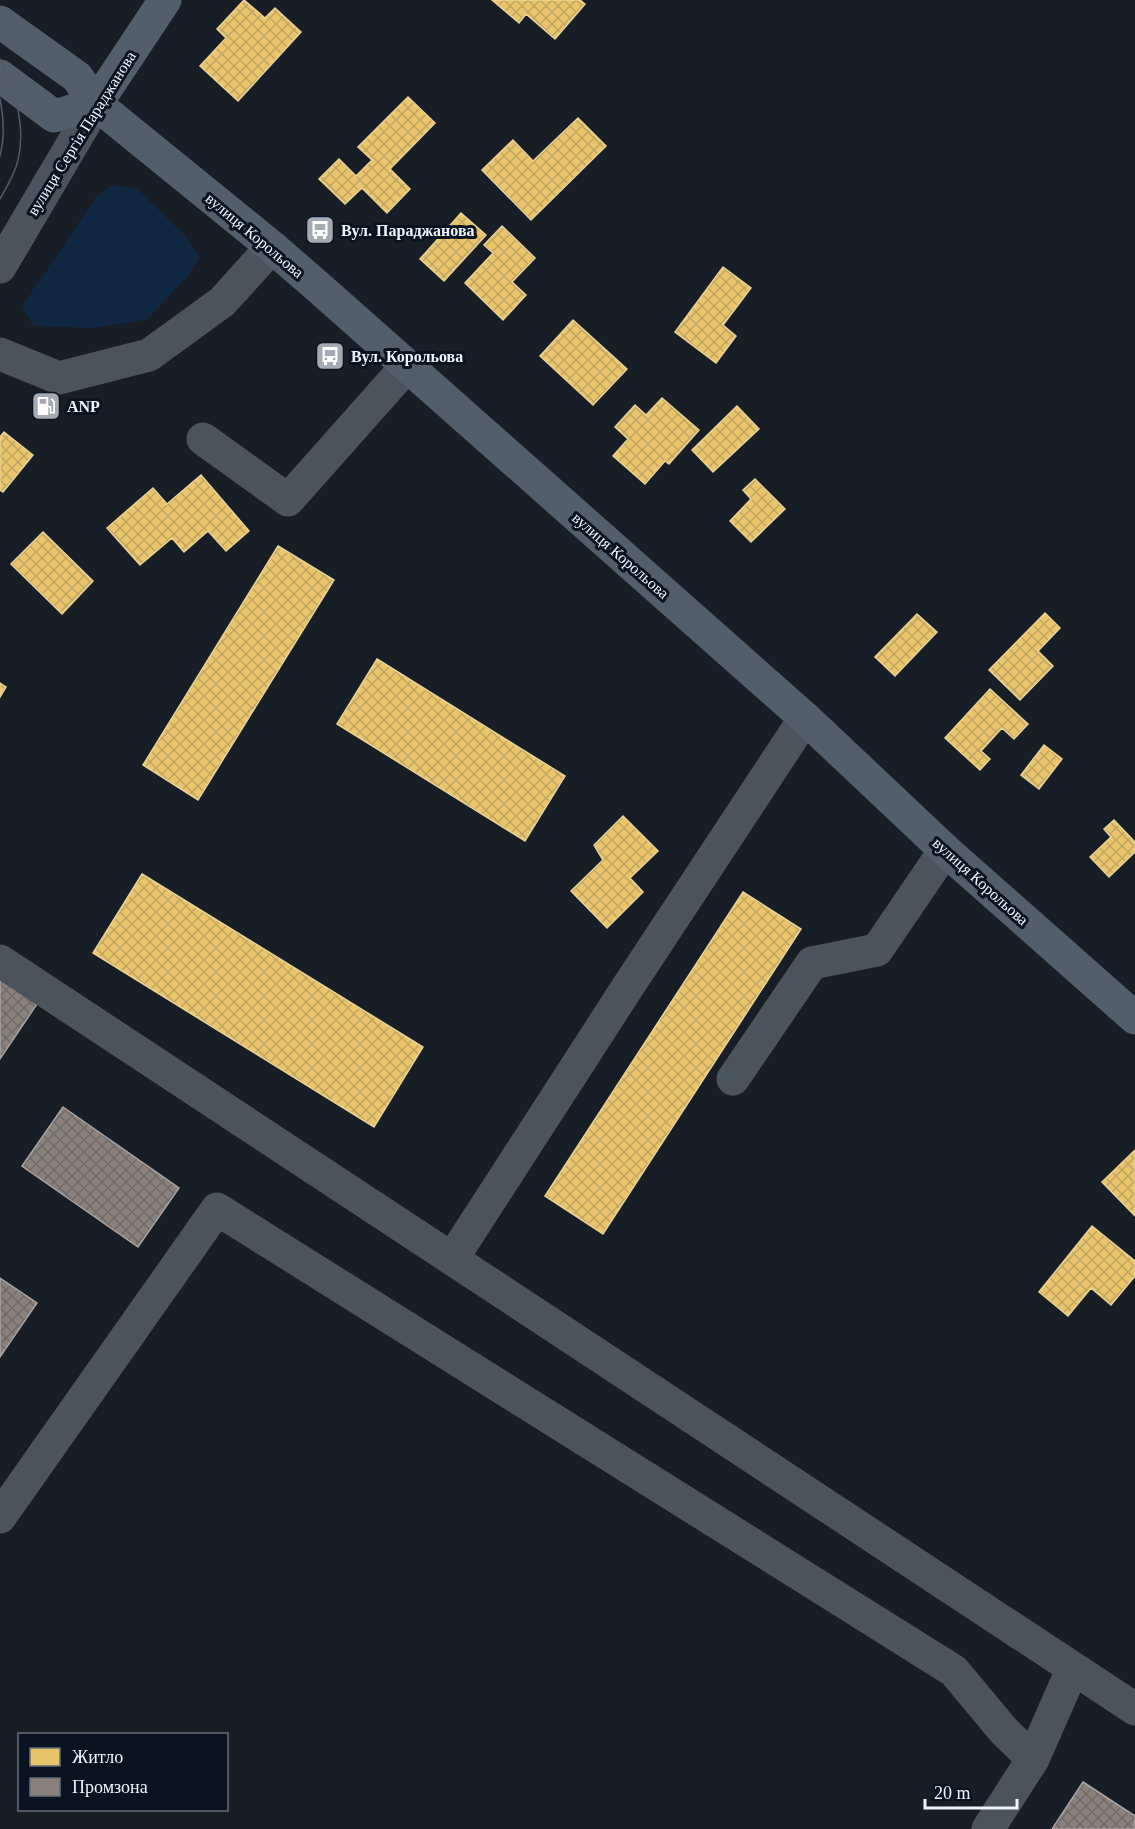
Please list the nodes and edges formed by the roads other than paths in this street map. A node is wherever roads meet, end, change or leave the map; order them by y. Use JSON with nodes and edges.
{"nodes":[{"id":1,"x":165,"y":0,"type":"edge"},
{"id":2,"x":0,"y":22,"type":"edge"},
{"id":3,"x":0,"y":76,"type":"edge"},
{"id":4,"x":96,"y":104,"type":"junction"},
{"id":5,"x":272,"y":247,"type":"junction"},
{"id":6,"x":0,"y":267,"type":"edge"},
{"id":7,"x":0,"y":354,"type":"edge"},
{"id":8,"x":407,"y":366,"type":"junction"},
{"id":9,"x":203,"y":439,"type":"dead end"},
{"id":10,"x":805,"y":718,"type":"junction"},
{"id":11,"x":945,"y":850,"type":"junction"},
{"id":12,"x":0,"y":961,"type":"edge"},
{"id":13,"x":1135,"y":1018,"type":"edge"},
{"id":14,"x":733,"y":1079,"type":"dead end"},
{"id":15,"x":452,"y":1259,"type":"junction"},
{"id":16,"x":0,"y":1517,"type":"edge"},
{"id":17,"x":1073,"y":1668,"type":"junction"},
{"id":18,"x":1135,"y":1709,"type":"edge"},
{"id":19,"x":1033,"y":1759,"type":"junction"},
{"id":20,"x":988,"y":1829,"type":"edge"}],
"edges":[{"from":1,"to":4,"type":"main road","name":"вулиця Сергія Параджанова"},
{"from":2,"to":4,"type":"main road","name":"вулиця Корольова"},
{"from":3,"to":4,"type":"main road"},
{"from":4,"to":5,"type":"main road","name":"вулиця Корольова"},
{"from":4,"to":6,"type":"street","name":"вулиця Сергія Параджанова"},
{"from":5,"to":7,"type":"street"},
{"from":5,"to":8,"type":"main road","name":"вулиця Корольова"},
{"from":8,"to":9,"type":"street"},
{"from":8,"to":10,"type":"main road","name":"вулиця Корольова"},
{"from":10,"to":11,"type":"main road","name":"вулиця Корольова"},
{"from":10,"to":15,"type":"street"},
{"from":11,"to":13,"type":"main road","name":"вулиця Корольова"},
{"from":11,"to":14,"type":"street"},
{"from":12,"to":15,"type":"street"},
{"from":15,"to":17,"type":"street"},
{"from":16,"to":19,"type":"street"},
{"from":17,"to":18,"type":"street"},
{"from":17,"to":19,"type":"street"},
{"from":19,"to":20,"type":"street"}]}
